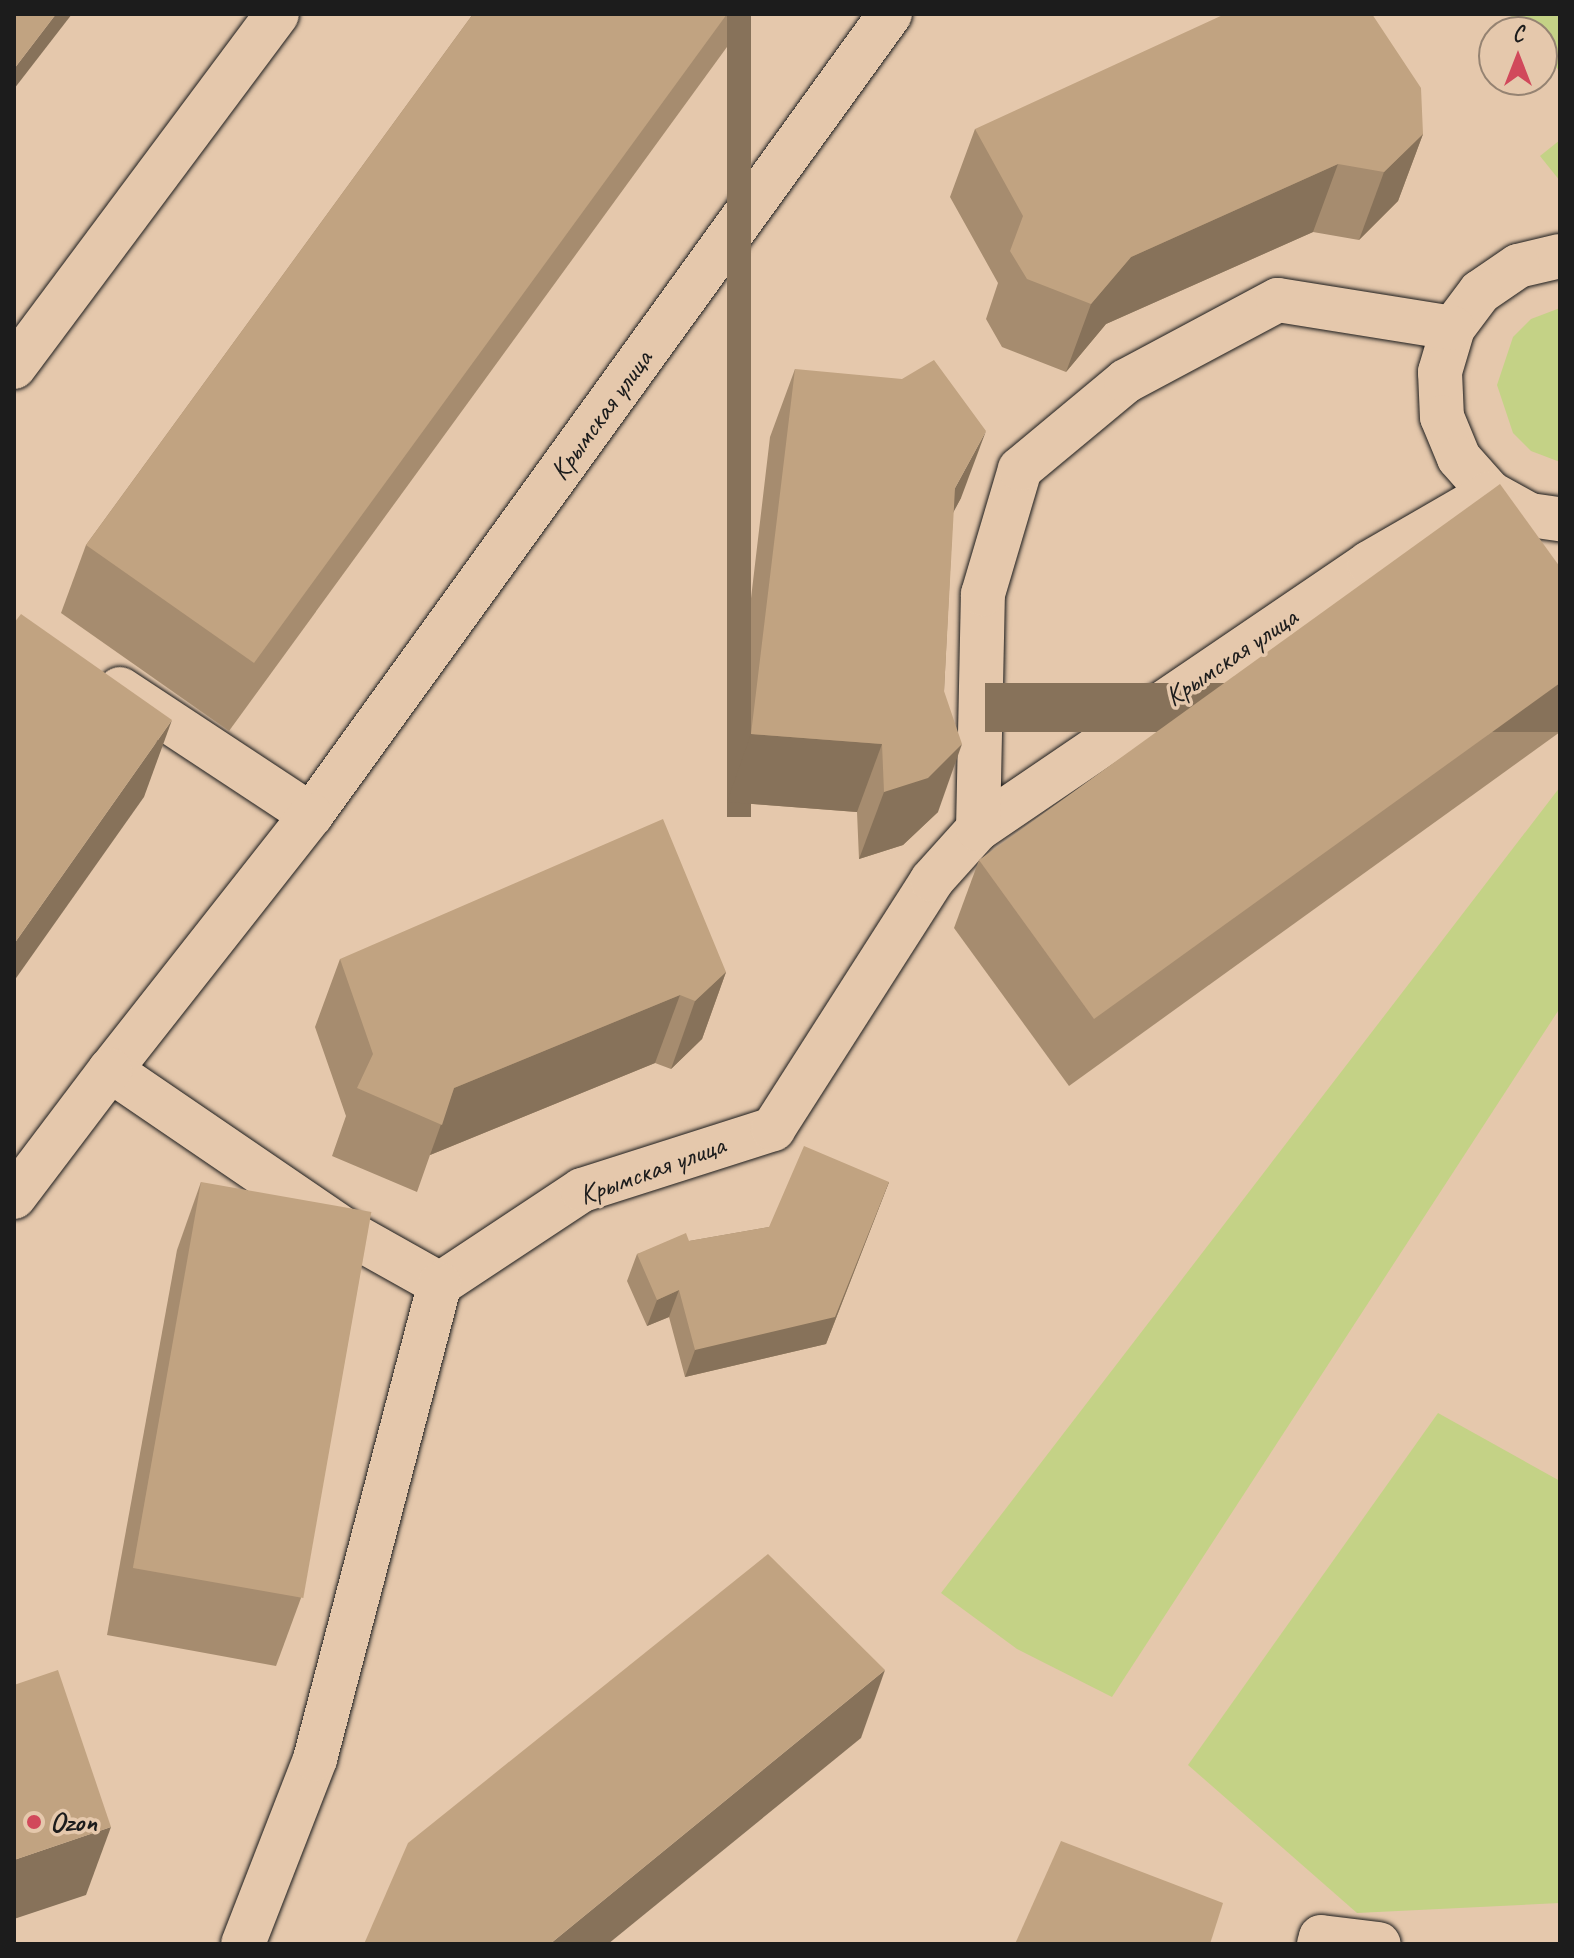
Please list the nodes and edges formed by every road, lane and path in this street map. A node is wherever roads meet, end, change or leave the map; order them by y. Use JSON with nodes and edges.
{"nodes":[{"id":1,"x":277,"y":14,"type":"edge"},
{"id":2,"x":890,"y":14,"type":"edge"},
{"id":3,"x":1560,"y":256,"type":"edge"},
{"id":4,"x":1453,"y":328,"type":"junction"},
{"id":5,"x":14,"y":367,"type":"edge"},
{"id":6,"x":1490,"y":493,"type":"junction"},
{"id":7,"x":1560,"y":519,"type":"edge"},
{"id":8,"x":91,"y":671,"type":"edge"},
{"id":9,"x":311,"y":815,"type":"junction"},
{"id":10,"x":978,"y":829,"type":"junction"},
{"id":11,"x":110,"y":1070,"type":"junction"},
{"id":12,"x":14,"y":1197,"type":"edge"},
{"id":13,"x":440,"y":1284,"type":"junction"},
{"id":14,"x":1320,"y":1940,"type":"edge"},
{"id":15,"x":243,"y":1944,"type":"edge"},
{"id":16,"x":1379,"y":1944,"type":"edge"}],
"edges":[{"from":1,"to":5,"type":"street"},
{"from":2,"to":9,"type":"street","name":"Крымская улица"},
{"from":3,"to":4,"type":"street"},
{"from":4,"to":6,"type":"street"},
{"from":4,"to":10,"type":"street"},
{"from":6,"to":7,"type":"street"},
{"from":6,"to":10,"type":"street","name":"Крымская улица"},
{"from":8,"to":9,"type":"street"},
{"from":9,"to":11,"type":"street","name":"Крымская улица"},
{"from":10,"to":13,"type":"street","name":"Крымская улица"},
{"from":11,"to":12,"type":"street","name":"Крымская улица"},
{"from":11,"to":13,"type":"street"},
{"from":13,"to":15,"type":"street"},
{"from":14,"to":16,"type":"street"}]}
